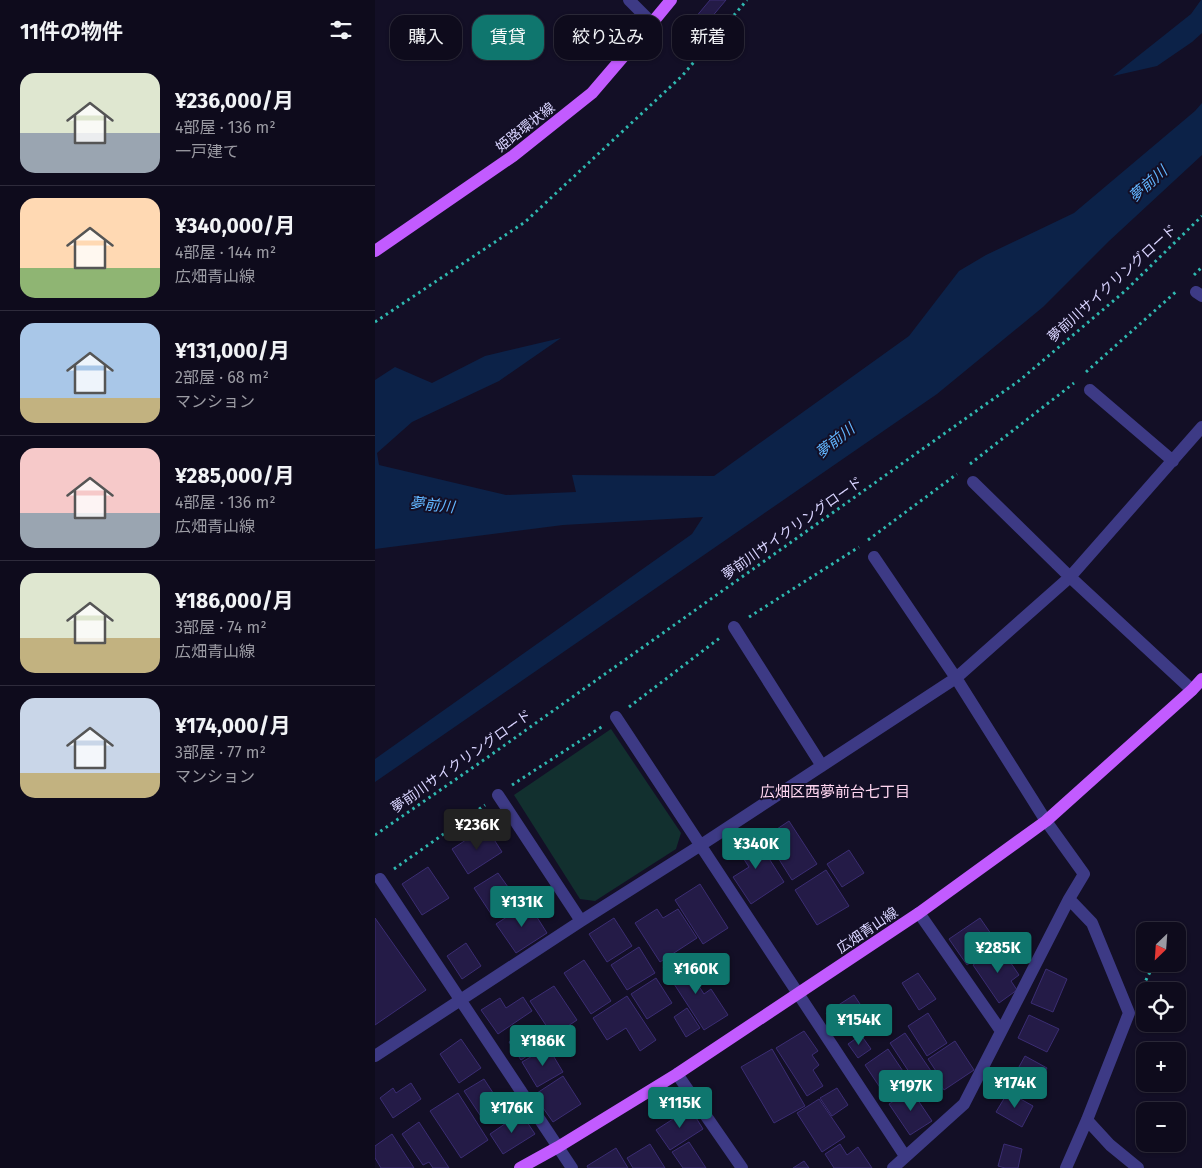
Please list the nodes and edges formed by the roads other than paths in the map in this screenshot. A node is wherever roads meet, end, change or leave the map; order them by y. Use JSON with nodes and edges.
{"nodes":[{"id":1,"x":629,"y":0,"type":"edge"},
{"id":2,"x":671,"y":0,"type":"edge"},
{"id":3,"x":644,"y":15,"type":"edge"},
{"id":4,"x":659,"y":15,"type":"edge"},
{"id":5,"x":620,"y":60,"type":"edge"},
{"id":6,"x":375,"y":251,"type":"edge"},
{"id":7,"x":1090,"y":390,"type":"dead end"},
{"id":8,"x":1202,"y":427,"type":"edge"},
{"id":9,"x":1173,"y":461,"type":"junction"},
{"id":10,"x":973,"y":482,"type":"dead end"},
{"id":11,"x":874,"y":557,"type":"dead end"},
{"id":12,"x":1070,"y":577,"type":"junction"},
{"id":13,"x":733,"y":627,"type":"road end"},
{"id":14,"x":957,"y":678,"type":"junction"},
{"id":15,"x":1202,"y":679,"type":"edge"},
{"id":16,"x":1192,"y":690,"type":"junction"},
{"id":17,"x":616,"y":717,"type":"road end"},
{"id":18,"x":822,"y":766,"type":"junction"},
{"id":19,"x":498,"y":795,"type":"road end"},
{"id":20,"x":1046,"y":821,"type":"junction"},
{"id":21,"x":701,"y":845,"type":"junction"},
{"id":22,"x":380,"y":879,"type":"road end"},
{"id":23,"x":1069,"y":899,"type":"junction"},
{"id":24,"x":919,"y":913,"type":"junction"},
{"id":25,"x":581,"y":921,"type":"junction"},
{"id":26,"x":797,"y":994,"type":"junction"},
{"id":27,"x":460,"y":1000,"type":"junction"},
{"id":28,"x":1001,"y":1031,"type":"junction"},
{"id":29,"x":375,"y":1056,"type":"edge"},
{"id":30,"x":677,"y":1074,"type":"junction"},
{"id":31,"x":1087,"y":1120,"type":"junction"},
{"id":32,"x":558,"y":1147,"type":"junction"},
{"id":33,"x":905,"y":1156,"type":"junction"},
{"id":34,"x":520,"y":1168,"type":"edge"},
{"id":35,"x":572,"y":1168,"type":"edge"},
{"id":36,"x":742,"y":1168,"type":"edge"},
{"id":37,"x":893,"y":1168,"type":"edge"},
{"id":38,"x":1066,"y":1168,"type":"edge"},
{"id":39,"x":1138,"y":1168,"type":"edge"}],
"edges":[{"from":1,"to":3,"type":"street"},
{"from":2,"to":4,"type":"main road","name":"姫路環状線"},
{"from":5,"to":6,"type":"main road","name":"姫路環状線"},
{"from":7,"to":9,"type":"street"},
{"from":8,"to":9,"type":"street"},
{"from":9,"to":12,"type":"street"},
{"from":10,"to":12,"type":"street"},
{"from":11,"to":14,"type":"street"},
{"from":12,"to":14,"type":"street"},
{"from":12,"to":16,"type":"street"},
{"from":13,"to":18,"type":"street"},
{"from":14,"to":18,"type":"street"},
{"from":14,"to":20,"type":"street"},
{"from":15,"to":16,"type":"main road","name":"広畑青山線"},
{"from":16,"to":20,"type":"main road","name":"広畑青山線"},
{"from":17,"to":21,"type":"street"},
{"from":18,"to":21,"type":"street"},
{"from":19,"to":25,"type":"street"},
{"from":20,"to":23,"type":"street"},
{"from":20,"to":24,"type":"main road","name":"広畑青山線"},
{"from":21,"to":25,"type":"street"},
{"from":21,"to":26,"type":"street"},
{"from":22,"to":27,"type":"street"},
{"from":23,"to":28,"type":"street"},
{"from":23,"to":31,"type":"street"},
{"from":24,"to":26,"type":"main road","name":"広畑青山線"},
{"from":24,"to":28,"type":"street"},
{"from":25,"to":27,"type":"street"},
{"from":26,"to":30,"type":"main road","name":"広畑青山線"},
{"from":26,"to":33,"type":"street"},
{"from":27,"to":29,"type":"street"},
{"from":27,"to":32,"type":"street"},
{"from":28,"to":33,"type":"street"},
{"from":30,"to":32,"type":"main road","name":"広畑青山線"},
{"from":30,"to":36,"type":"street"},
{"from":31,"to":38,"type":"street"},
{"from":31,"to":39,"type":"street"},
{"from":32,"to":34,"type":"main road","name":"広畑青山線"},
{"from":32,"to":35,"type":"street"},
{"from":33,"to":37,"type":"street"}]}
